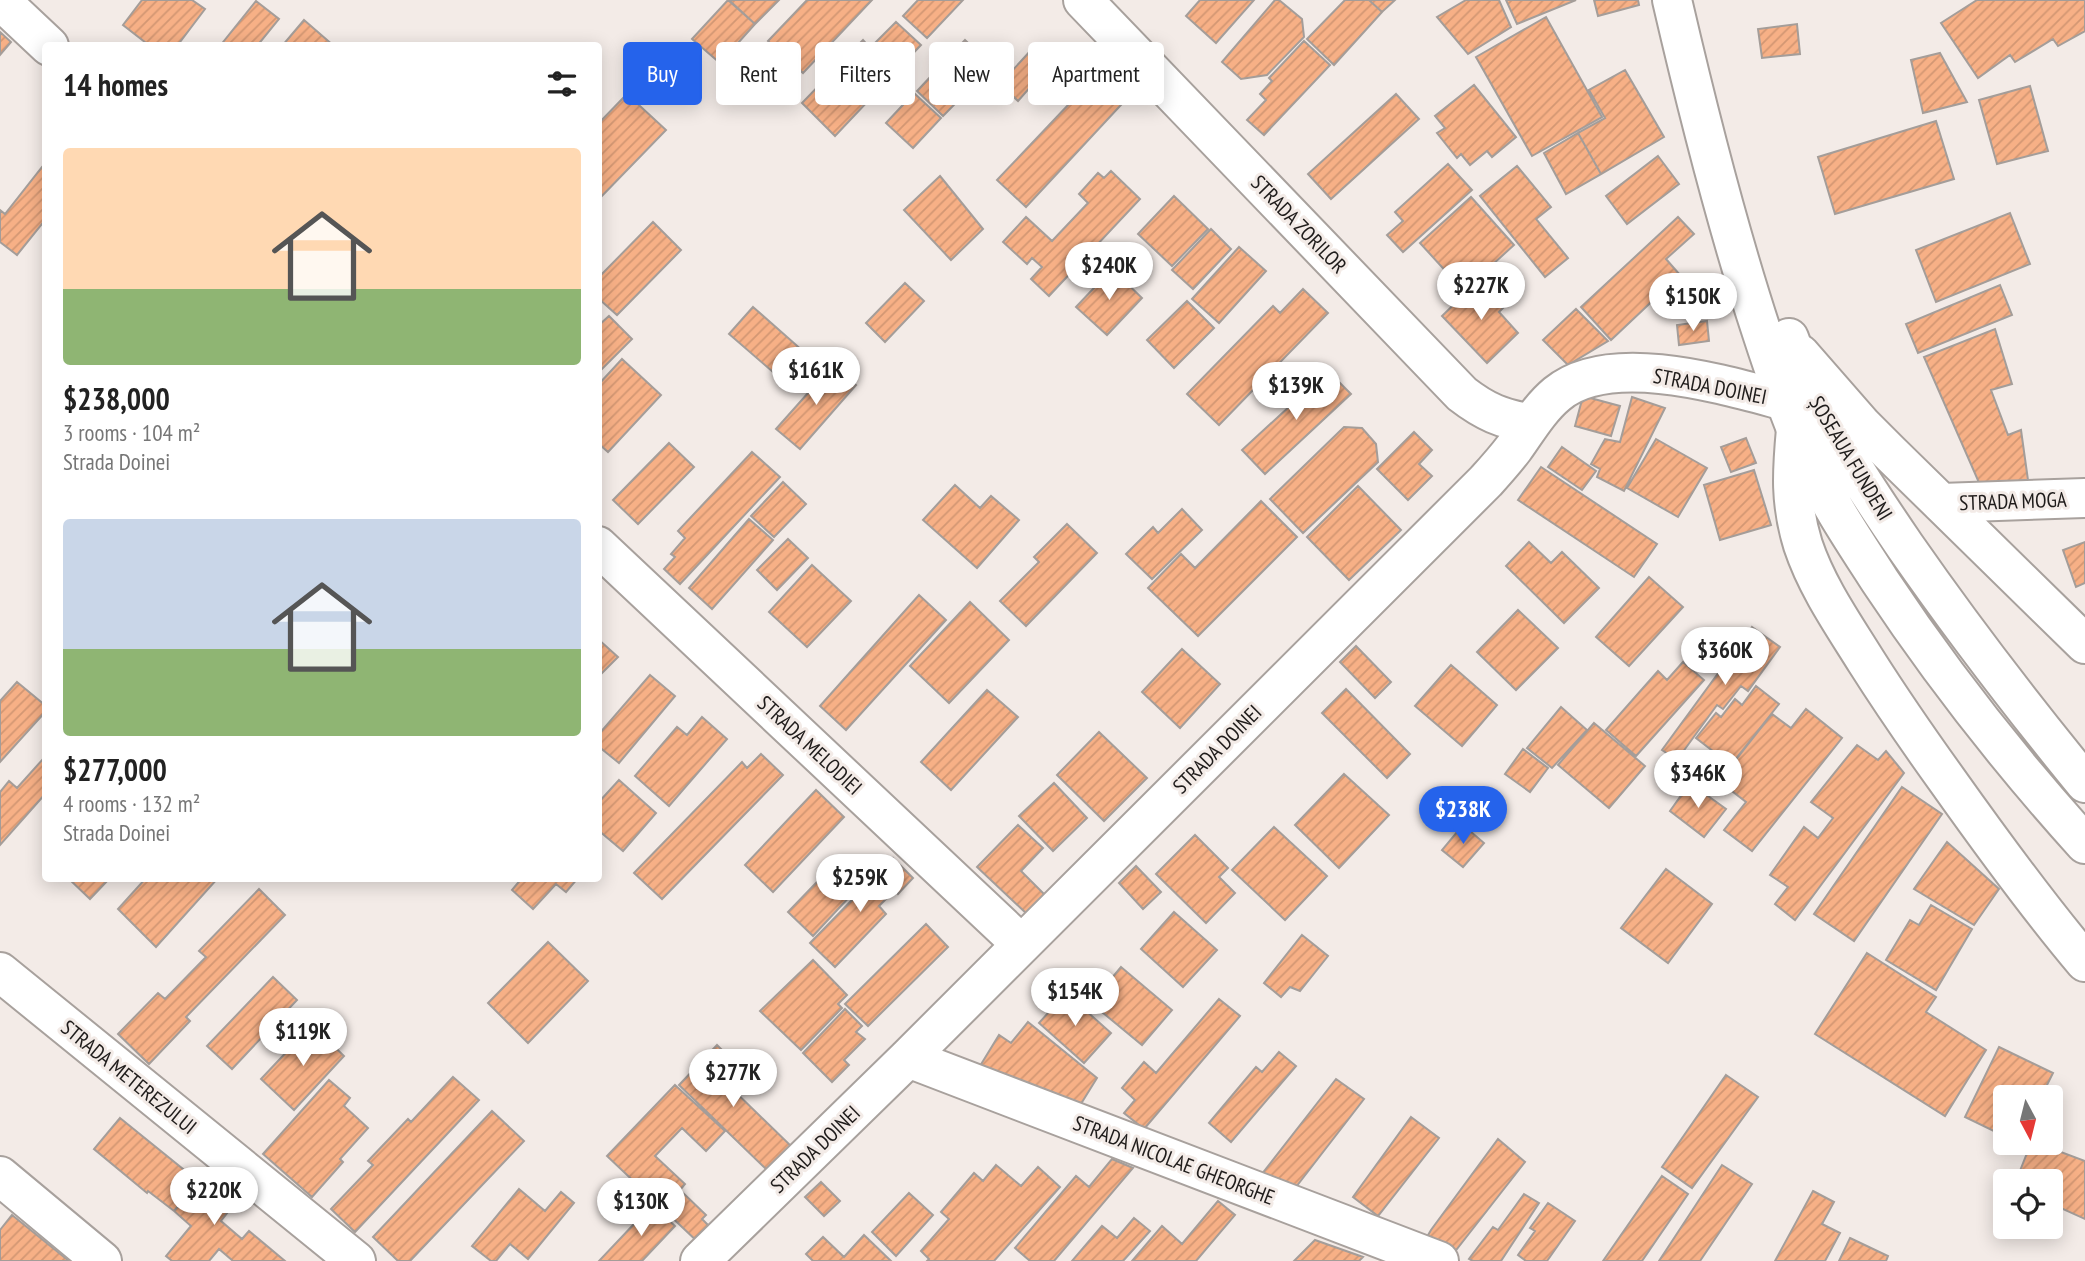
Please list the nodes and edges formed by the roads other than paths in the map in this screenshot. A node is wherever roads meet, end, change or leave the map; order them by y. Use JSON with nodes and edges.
{"nodes":[{"id":1,"x":0,"y":0,"type":"edge"},
{"id":2,"x":1083,"y":0,"type":"edge"},
{"id":3,"x":1672,"y":0,"type":"edge"},
{"id":4,"x":1696,"y":0,"type":"edge"},
{"id":5,"x":45,"y":42,"type":"edge"},
{"id":6,"x":1790,"y":342,"type":"junction"},
{"id":7,"x":1791,"y":415,"type":"junction"},
{"id":8,"x":1531,"y":423,"type":"junction"},
{"id":9,"x":2085,"y":498,"type":"edge"},
{"id":10,"x":1941,"y":503,"type":"junction"},
{"id":11,"x":602,"y":550,"type":"edge"},
{"id":12,"x":2085,"y":644,"type":"edge"},
{"id":13,"x":2085,"y":783,"type":"edge"},
{"id":14,"x":2085,"y":844,"type":"edge"},
{"id":15,"x":1021,"y":944,"type":"junction"},
{"id":16,"x":2085,"y":962,"type":"edge"},
{"id":17,"x":0,"y":972,"type":"edge"},
{"id":18,"x":908,"y":1058,"type":"junction"},
{"id":19,"x":0,"y":1176,"type":"edge"},
{"id":20,"x":102,"y":1261,"type":"edge"},
{"id":21,"x":356,"y":1261,"type":"edge"},
{"id":22,"x":700,"y":1261,"type":"edge"},
{"id":23,"x":1439,"y":1261,"type":"edge"}],
"edges":[{"from":1,"to":5,"type":"street"},
{"from":2,"to":8,"type":"street","name":"STRADA ZORILOR"},
{"from":3,"to":7,"type":"street","name":"ȘOSEAUA FUNDENI"},
{"from":4,"to":6,"type":"street","name":"ȘOSEAUA FUNDENI"},
{"from":6,"to":10,"type":"street"},
{"from":6,"to":13,"type":"street","name":"ȘOSEAUA FUNDENI"},
{"from":7,"to":8,"type":"street","name":"STRADA DOINEI"},
{"from":7,"to":14,"type":"street","name":"ȘOSEAUA FUNDENI"},
{"from":7,"to":16,"type":"street","name":"ȘOSEAUA FUNDENI"},
{"from":8,"to":15,"type":"street","name":"STRADA DOINEI"},
{"from":9,"to":10,"type":"street","name":"STRADA MOGA"},
{"from":10,"to":12,"type":"street"},
{"from":11,"to":15,"type":"street","name":"STRADA MELODIEI"},
{"from":15,"to":18,"type":"street","name":"STRADA DOINEI"},
{"from":17,"to":21,"type":"street","name":"STRADA METEREZULUI"},
{"from":18,"to":22,"type":"street","name":"STRADA DOINEI"},
{"from":18,"to":23,"type":"street","name":"STRADA NICOLAE GHEORGHE"},
{"from":19,"to":20,"type":"street"}]}
